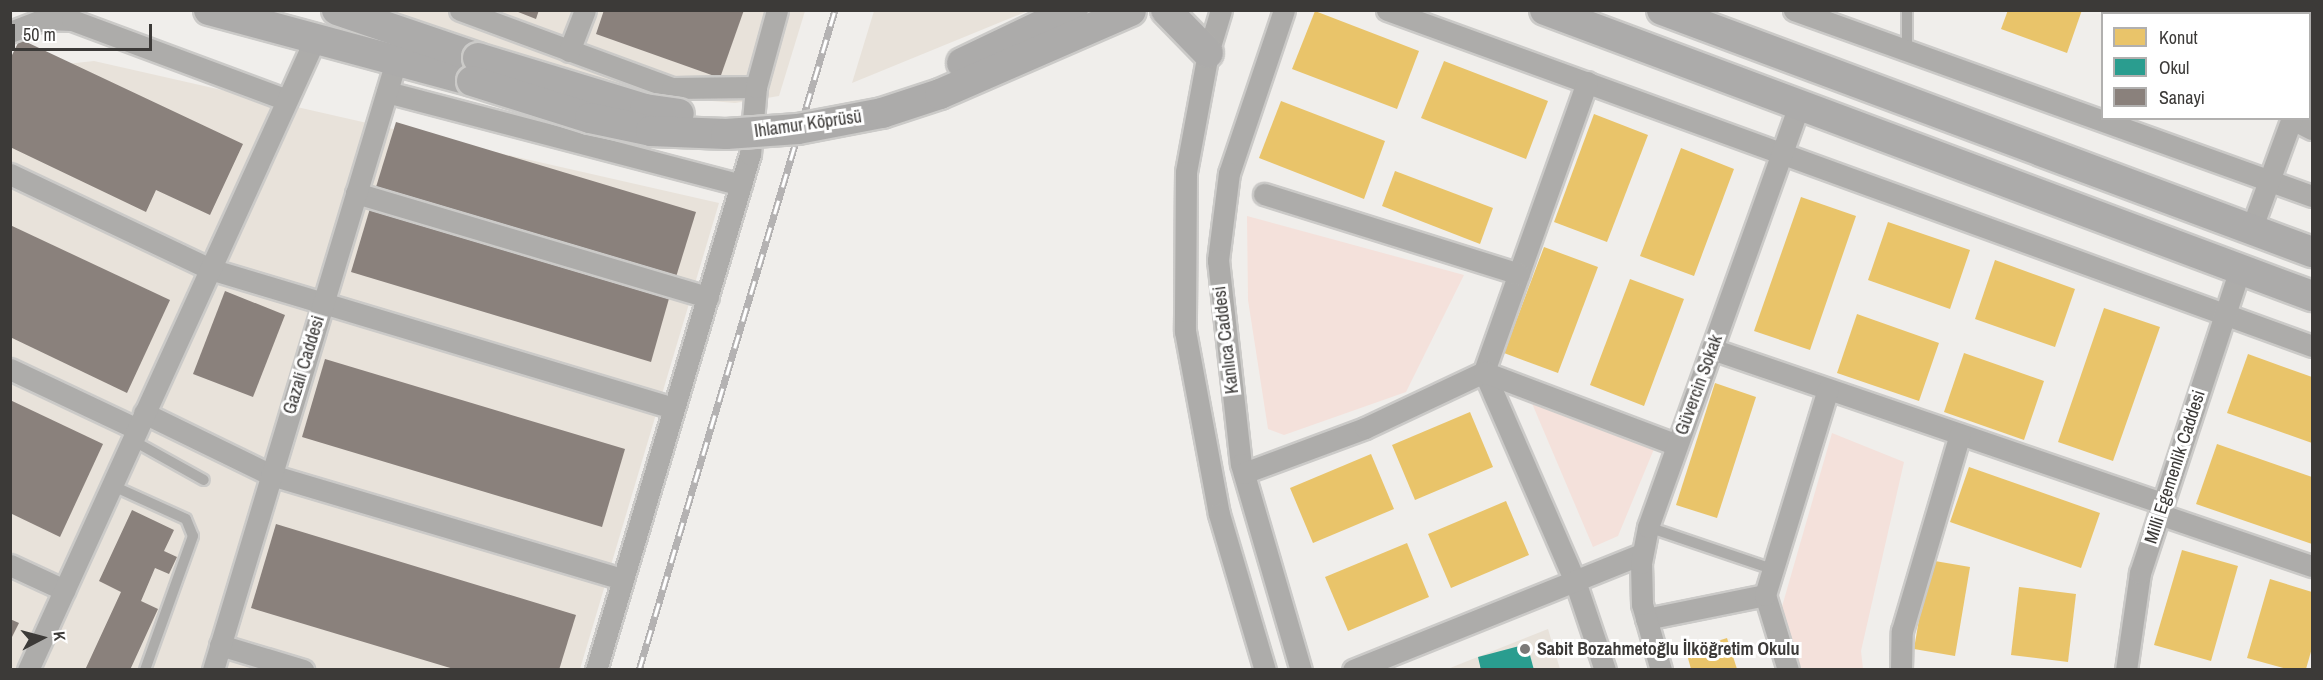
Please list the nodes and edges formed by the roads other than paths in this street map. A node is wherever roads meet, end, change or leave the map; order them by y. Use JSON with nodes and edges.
{"nodes":[{"id":1,"x":209,"y":10,"type":"edge"},
{"id":2,"x":460,"y":10,"type":"edge"},
{"id":3,"x":585,"y":10,"type":"edge"},
{"id":4,"x":777,"y":10,"type":"edge"},
{"id":5,"x":1073,"y":10,"type":"edge"},
{"id":6,"x":1166,"y":10,"type":"edge"},
{"id":7,"x":1221,"y":10,"type":"edge"},
{"id":8,"x":1284,"y":10,"type":"edge"},
{"id":9,"x":1387,"y":10,"type":"edge"},
{"id":10,"x":1545,"y":10,"type":"edge"},
{"id":11,"x":1662,"y":10,"type":"edge"},
{"id":12,"x":1907,"y":10,"type":"edge"},
{"id":13,"x":337,"y":11,"type":"edge"},
{"id":14,"x":1132,"y":11,"type":"edge"},
{"id":15,"x":1804,"y":12,"type":"edge"},
{"id":16,"x":42,"y":15,"type":"edge"},
{"id":17,"x":10,"y":32,"type":"edge"},
{"id":18,"x":315,"y":39,"type":"junction"},
{"id":19,"x":570,"y":51,"type":"junction"},
{"id":20,"x":1906,"y":51,"type":"junction"},
{"id":21,"x":1208,"y":53,"type":"junction"},
{"id":22,"x":396,"y":61,"type":"junction"},
{"id":23,"x":475,"y":70,"type":"junction"},
{"id":24,"x":1587,"y":82,"type":"junction"},
{"id":25,"x":756,"y":87,"type":"junction"},
{"id":26,"x":387,"y":92,"type":"junction"},
{"id":27,"x":287,"y":100,"type":"junction"},
{"id":28,"x":1800,"y":105,"type":"junction"},
{"id":29,"x":2101,"y":120,"type":"edge"},
{"id":30,"x":2102,"y":120,"type":"edge"},
{"id":31,"x":2292,"y":120,"type":"edge"},
{"id":32,"x":2294,"y":120,"type":"edge"},
{"id":33,"x":2313,"y":129,"type":"edge"},
{"id":34,"x":1783,"y":152,"type":"junction"},
{"id":35,"x":10,"y":174,"type":"edge"},
{"id":36,"x":2270,"y":179,"type":"junction"},
{"id":37,"x":741,"y":184,"type":"junction"},
{"id":38,"x":356,"y":193,"type":"junction"},
{"id":39,"x":1264,"y":194,"type":"dead end"},
{"id":40,"x":2313,"y":196,"type":"edge"},
{"id":41,"x":2251,"y":230,"type":"junction"},
{"id":42,"x":2313,"y":252,"type":"edge"},
{"id":43,"x":210,"y":269,"type":"junction"},
{"id":44,"x":2240,"y":269,"type":"junction"},
{"id":45,"x":1519,"y":274,"type":"junction"},
{"id":46,"x":2313,"y":296,"type":"edge"},
{"id":47,"x":708,"y":297,"type":"junction"},
{"id":48,"x":323,"y":305,"type":"junction"},
{"id":49,"x":2225,"y":315,"type":"junction"},
{"id":50,"x":2313,"y":346,"type":"edge"},
{"id":51,"x":1712,"y":349,"type":"junction"},
{"id":52,"x":10,"y":369,"type":"edge"},
{"id":53,"x":1484,"y":372,"type":"junction"},
{"id":54,"x":1828,"y":389,"type":"junction"},
{"id":55,"x":675,"y":408,"type":"junction"},
{"id":56,"x":138,"y":428,"type":"junction"},
{"id":57,"x":1960,"y":435,"type":"junction"},
{"id":58,"x":1677,"y":445,"type":"junction"},
{"id":59,"x":1244,"y":473,"type":"junction"},
{"id":60,"x":271,"y":476,"type":"junction"},
{"id":61,"x":204,"y":480,"type":"dead end"},
{"id":62,"x":111,"y":485,"type":"junction"},
{"id":63,"x":2161,"y":509,"type":"junction"},
{"id":64,"x":1648,"y":527,"type":"junction"},
{"id":65,"x":1642,"y":554,"type":"junction"},
{"id":66,"x":10,"y":565,"type":"edge"},
{"id":67,"x":2313,"y":566,"type":"edge"},
{"id":68,"x":1772,"y":569,"type":"junction"},
{"id":69,"x":623,"y":579,"type":"junction"},
{"id":70,"x":1575,"y":581,"type":"junction"},
{"id":71,"x":64,"y":590,"type":"junction"},
{"id":72,"x":1765,"y":594,"type":"junction"},
{"id":73,"x":1646,"y":619,"type":"junction"},
{"id":74,"x":220,"y":645,"type":"junction"},
{"id":75,"x":28,"y":669,"type":"edge"},
{"id":76,"x":146,"y":669,"type":"edge"},
{"id":77,"x":213,"y":669,"type":"edge"},
{"id":78,"x":303,"y":669,"type":"edge"},
{"id":79,"x":596,"y":669,"type":"edge"},
{"id":80,"x":1265,"y":669,"type":"edge"},
{"id":81,"x":1301,"y":669,"type":"edge"},
{"id":82,"x":1353,"y":669,"type":"edge"},
{"id":83,"x":1605,"y":669,"type":"edge"},
{"id":84,"x":1660,"y":669,"type":"edge"},
{"id":85,"x":1788,"y":669,"type":"edge"},
{"id":86,"x":1901,"y":669,"type":"edge"},
{"id":87,"x":2126,"y":669,"type":"edge"}],
"edges":[{"from":1,"to":18,"type":"street"},
{"from":2,"to":19,"type":"street"},
{"from":3,"to":19,"type":"street"},
{"from":4,"to":25,"type":"street"},
{"from":5,"to":23,"type":"street","name":"Ihlamur Köprüsü","bridge":true},
{"from":6,"to":21,"type":"street"},
{"from":7,"to":21,"type":"street","name":"Kanlıca Caddesi"},
{"from":8,"to":59,"type":"street","name":"Kanlıca Caddesi"},
{"from":9,"to":24,"type":"street"},
{"from":10,"to":28,"type":"street"},
{"from":11,"to":41,"type":"street"},
{"from":12,"to":20,"type":"lane"},
{"from":13,"to":23,"type":"street"},
{"from":14,"to":23,"type":"street","name":"Ihlamur Köprüsü","bridge":true},
{"from":15,"to":20,"type":"street"},
{"from":16,"to":17,"type":"street"},
{"from":16,"to":27,"type":"street"},
{"from":18,"to":22,"type":"street"},
{"from":18,"to":27,"type":"street"},
{"from":19,"to":25,"type":"street"},
{"from":20,"to":29,"type":"street"},
{"from":21,"to":80,"type":"street","name":"Kanlıca Caddesi"},
{"from":22,"to":23,"type":"street"},
{"from":22,"to":26,"type":"street","name":"Gazali Caddesi"},
{"from":24,"to":34,"type":"street"},
{"from":24,"to":45,"type":"street"},
{"from":25,"to":37,"type":"street"},
{"from":26,"to":37,"type":"street"},
{"from":26,"to":38,"type":"street","name":"Gazali Caddesi"},
{"from":27,"to":43,"type":"street"},
{"from":28,"to":34,"type":"street","name":"Güvercin Sokak"},
{"from":28,"to":44,"type":"street"},
{"from":30,"to":36,"type":"street"},
{"from":31,"to":36,"type":"street"},
{"from":32,"to":33,"type":"street"},
{"from":34,"to":49,"type":"street"},
{"from":34,"to":51,"type":"street","name":"Güvercin Sokak"},
{"from":35,"to":43,"type":"street"},
{"from":36,"to":40,"type":"street"},
{"from":36,"to":41,"type":"street"},
{"from":37,"to":47,"type":"street"},
{"from":38,"to":47,"type":"street"},
{"from":38,"to":48,"type":"street","name":"Gazali Caddesi"},
{"from":39,"to":45,"type":"street"},
{"from":41,"to":42,"type":"street"},
{"from":43,"to":48,"type":"street"},
{"from":43,"to":56,"type":"street"},
{"from":44,"to":46,"type":"street"},
{"from":44,"to":49,"type":"street","name":"Milli Egemenlik Caddesi"},
{"from":45,"to":53,"type":"street"},
{"from":47,"to":55,"type":"street"},
{"from":48,"to":55,"type":"street"},
{"from":48,"to":60,"type":"street","name":"Gazali Caddesi"},
{"from":49,"to":50,"type":"street"},
{"from":49,"to":63,"type":"street","name":"Milli Egemenlik Caddesi"},
{"from":51,"to":54,"type":"street"},
{"from":51,"to":58,"type":"street","name":"Güvercin Sokak"},
{"from":52,"to":56,"type":"street"},
{"from":53,"to":58,"type":"street"},
{"from":53,"to":59,"type":"street"},
{"from":53,"to":70,"type":"street"},
{"from":54,"to":57,"type":"street"},
{"from":54,"to":68,"type":"street"},
{"from":55,"to":69,"type":"street"},
{"from":56,"to":60,"type":"street"},
{"from":56,"to":61,"type":"lane"},
{"from":56,"to":62,"type":"street"},
{"from":57,"to":63,"type":"street"},
{"from":57,"to":86,"type":"street"},
{"from":58,"to":64,"type":"street","name":"Güvercin Sokak"},
{"from":59,"to":81,"type":"street","name":"Kanlıca Caddesi"},
{"from":60,"to":69,"type":"street"},
{"from":60,"to":74,"type":"street","name":"Gazali Caddesi"},
{"from":62,"to":71,"type":"street"},
{"from":62,"to":76,"type":"lane"},
{"from":63,"to":67,"type":"street"},
{"from":63,"to":87,"type":"street","name":"Milli Egemenlik Caddesi"},
{"from":64,"to":65,"type":"street","name":"Güvercin Sokak"},
{"from":64,"to":68,"type":"lane"},
{"from":65,"to":70,"type":"street"},
{"from":65,"to":73,"type":"street","name":"Güvercin Sokak"},
{"from":66,"to":71,"type":"street"},
{"from":68,"to":72,"type":"street"},
{"from":69,"to":79,"type":"street"},
{"from":70,"to":82,"type":"street"},
{"from":70,"to":83,"type":"street"},
{"from":71,"to":75,"type":"street"},
{"from":72,"to":73,"type":"street"},
{"from":72,"to":85,"type":"street"},
{"from":73,"to":84,"type":"street","name":"Güvercin Sokak"},
{"from":74,"to":77,"type":"street","name":"Gazali Caddesi"},
{"from":74,"to":78,"type":"street"}]}
